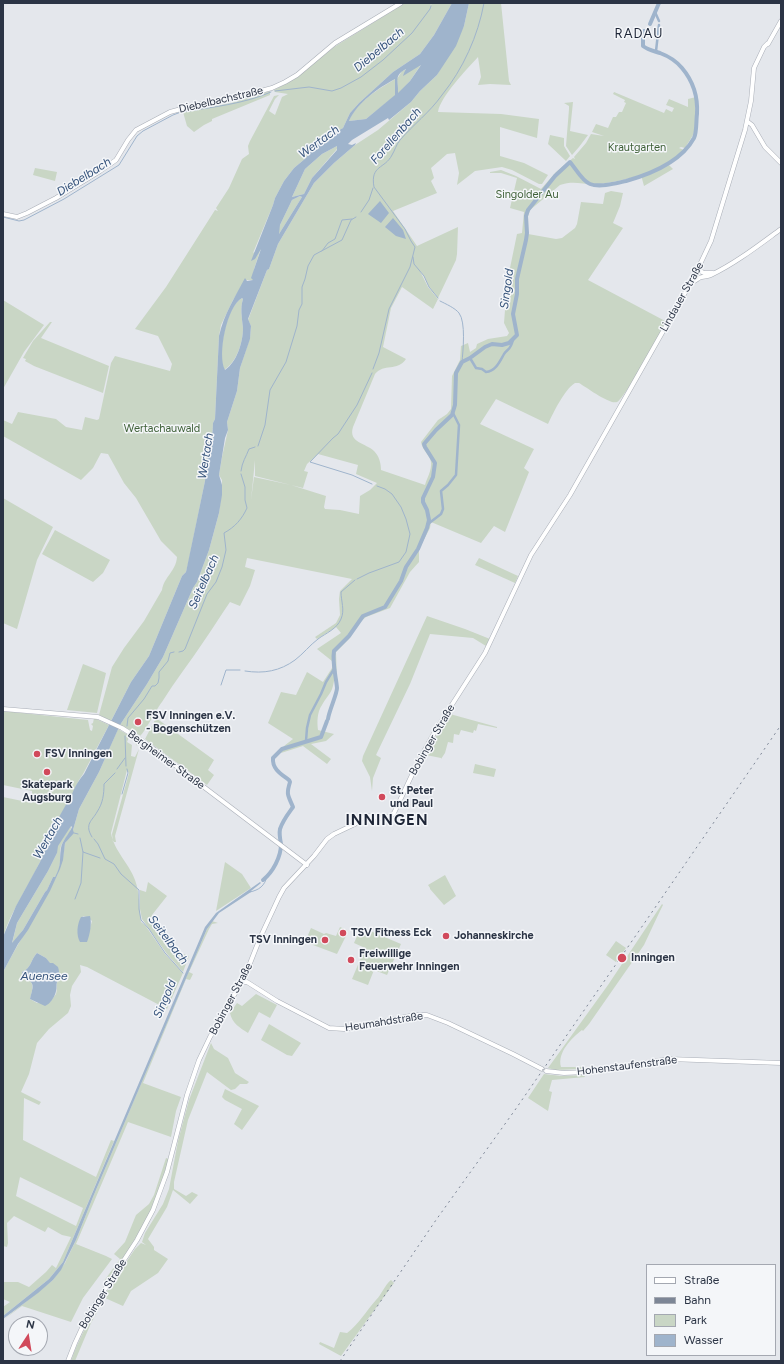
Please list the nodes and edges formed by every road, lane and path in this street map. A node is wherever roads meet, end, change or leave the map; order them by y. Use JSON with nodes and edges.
{"nodes":[{"id":1,"x":401,"y":3,"type":"edge"},
{"id":2,"x":781,"y":21,"type":"edge"},
{"id":3,"x":747,"y":124,"type":"junction"},
{"id":4,"x":781,"y":163,"type":"edge"},
{"id":5,"x":3,"y":214,"type":"edge"},
{"id":6,"x":781,"y":229,"type":"edge"},
{"id":7,"x":698,"y":270,"type":"junction"},
{"id":8,"x":714,"y":273,"type":"junction"},
{"id":9,"x":691,"y":282,"type":"junction"},
{"id":10,"x":564,"y":507,"type":"joint"},
{"id":11,"x":3,"y":709,"type":"edge"},
{"id":12,"x":307,"y":865,"type":"junction"},
{"id":13,"x":242,"y":982,"type":"junction"},
{"id":14,"x":515,"y":1055,"type":"joint"},
{"id":15,"x":781,"y":1063,"type":"edge"},
{"id":16,"x":68,"y":1361,"type":"edge"}],
"edges":[{"from":1,"to":5,"type":"main road","name":"Diebelbachstraße"},
{"from":2,"to":3,"type":"main road","name":"Lindauer Straße"},
{"from":3,"to":4,"type":"main road"},
{"from":3,"to":7,"type":"main road","name":"Lindauer Straße"},
{"from":6,"to":8,"type":"main road"},
{"from":7,"to":8,"type":"main road"},
{"from":7,"to":9,"type":"main road","name":"Lindauer Straße"},
{"from":8,"to":9,"type":"main road"},
{"from":9,"to":10,"type":"main road","name":"Lindauer Straße"},
{"from":10,"to":12,"type":"main road","name":"Bobinger Straße"},
{"from":11,"to":12,"type":"main road","name":"Bergheimer Straße"},
{"from":12,"to":13,"type":"main road","name":"Bobinger Straße"},
{"from":13,"to":14,"type":"main road","name":"Heumahdstraße"},
{"from":13,"to":16,"type":"main road","name":"Bobinger Straße"},
{"from":14,"to":15,"type":"main road","name":"Hohenstaufenstraße"}]}
